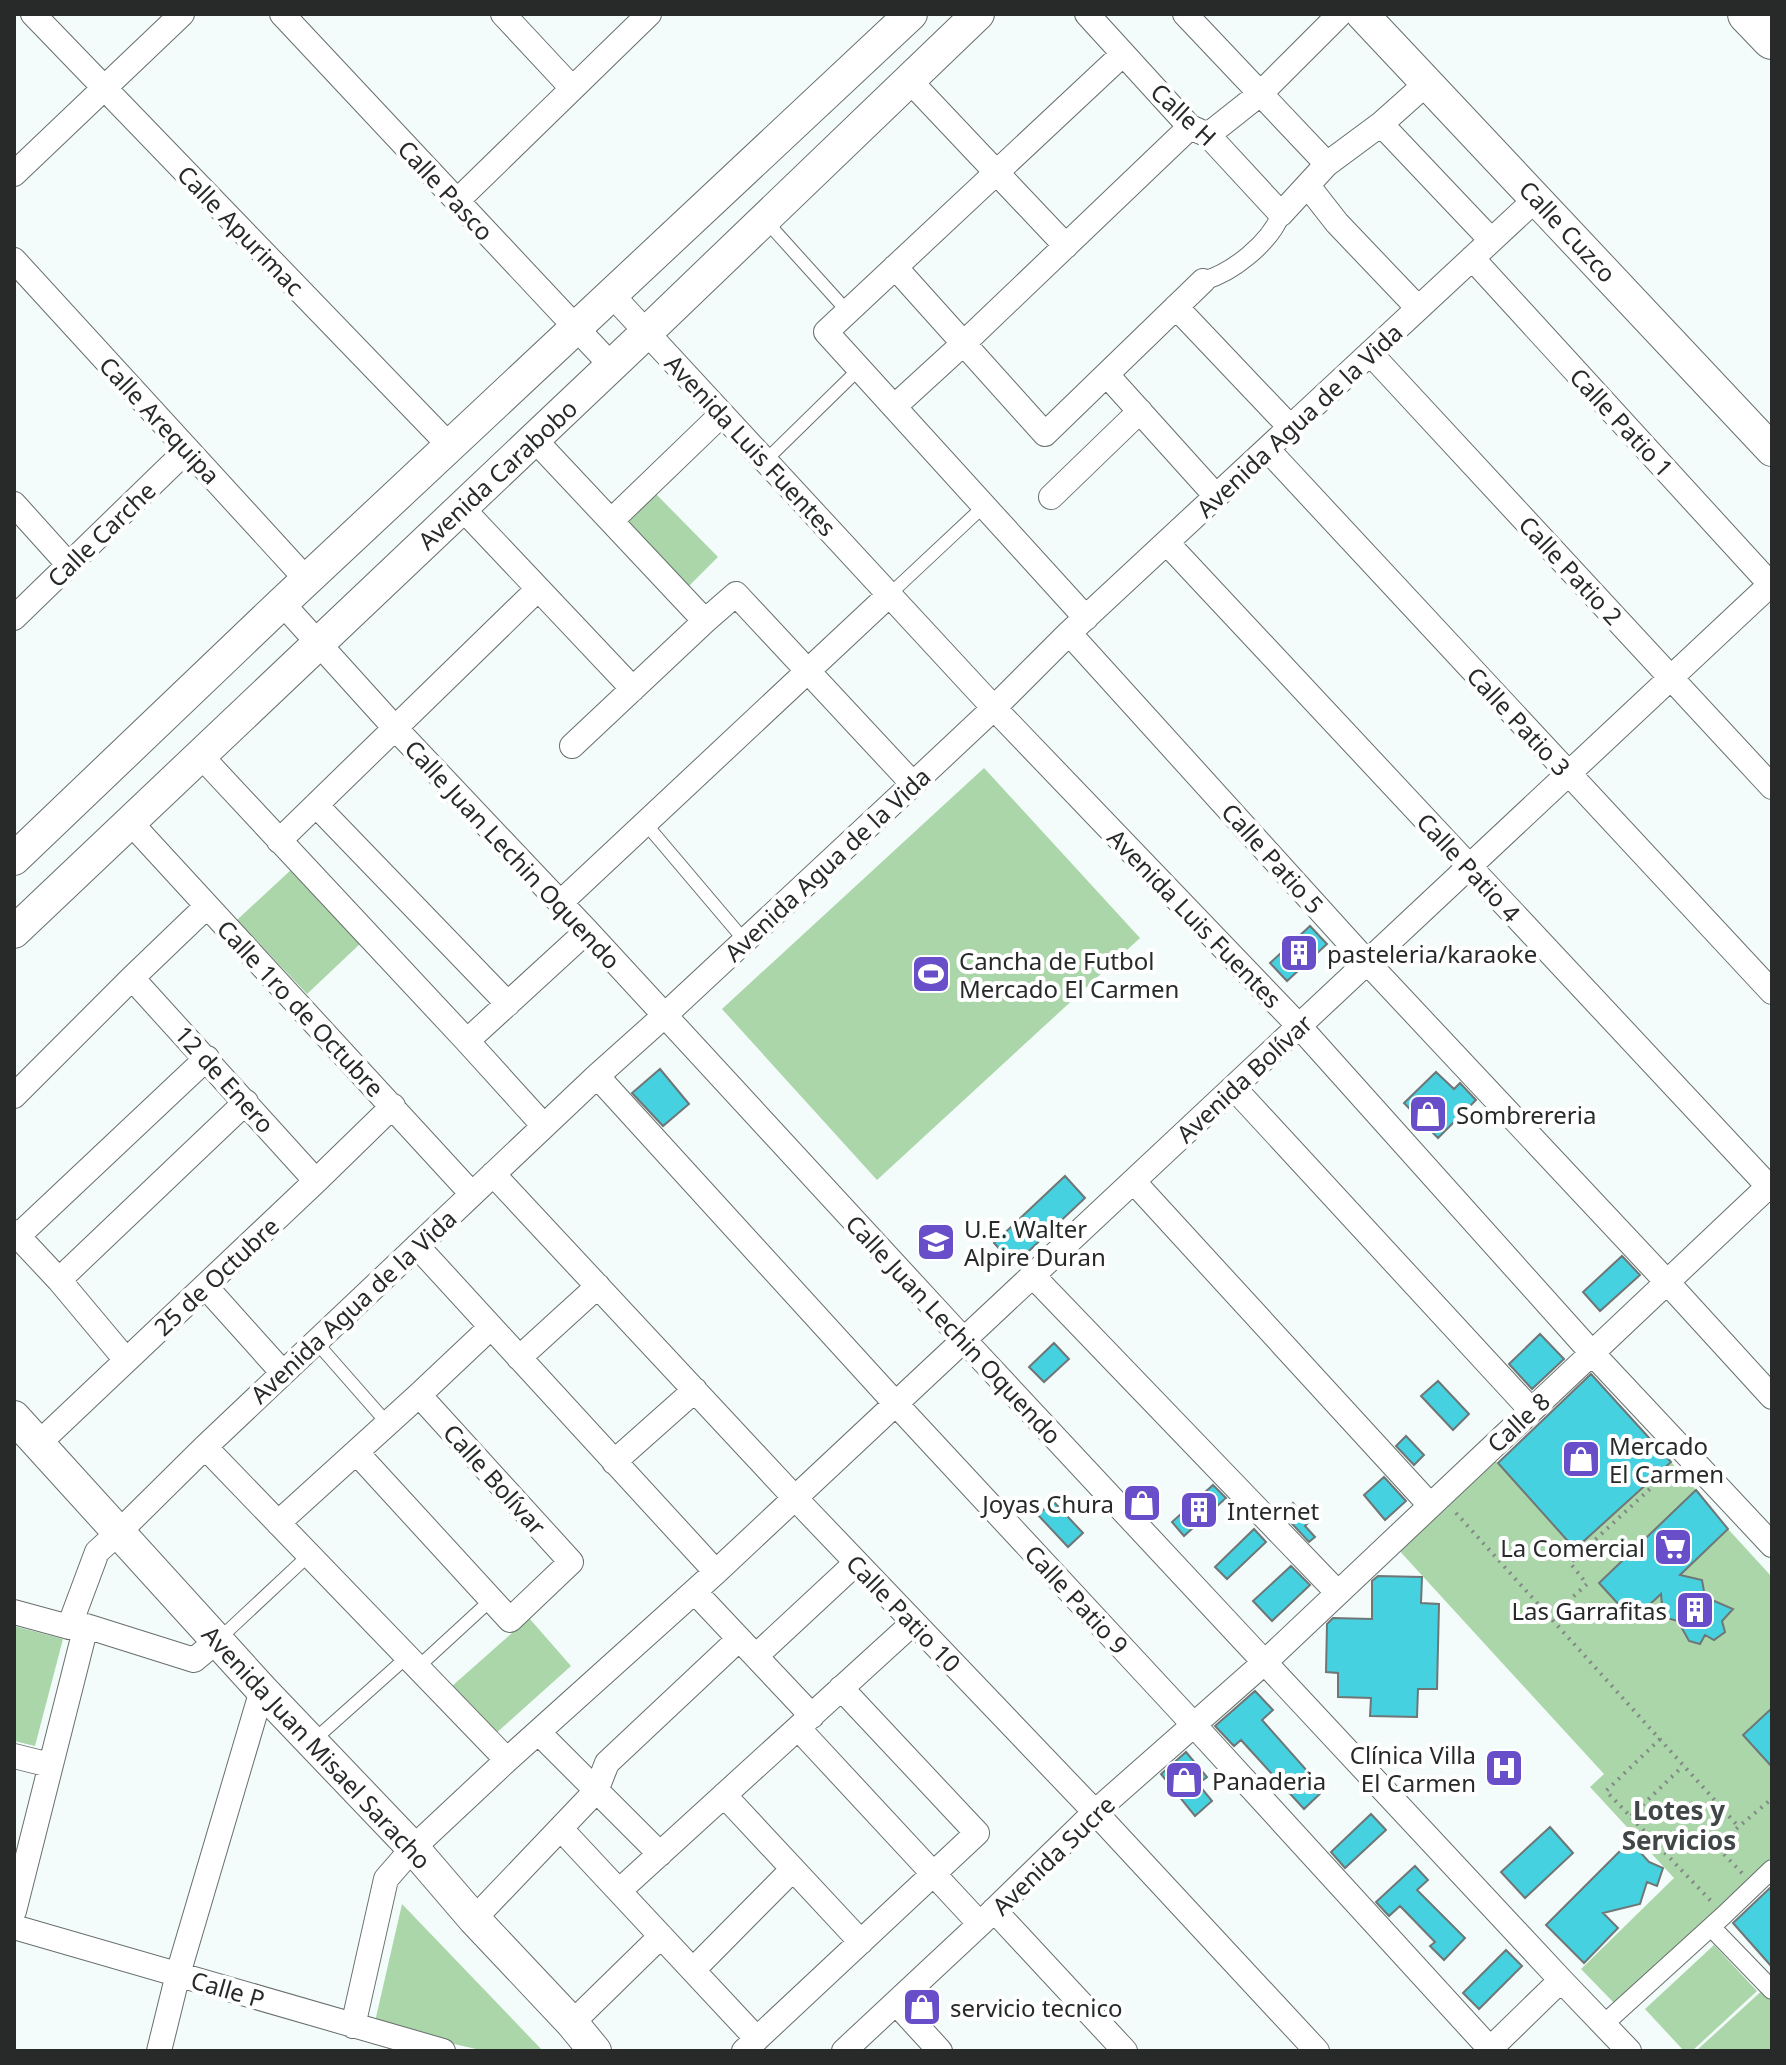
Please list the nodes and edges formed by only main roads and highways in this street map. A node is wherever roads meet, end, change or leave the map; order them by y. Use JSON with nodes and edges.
{"nodes":[{"id":1,"x":1748,"y":14,"type":"edge"},
{"id":2,"x":1772,"y":39,"type":"edge"}],
"edges":[{"from":1,"to":2,"type":"main road"}]}
